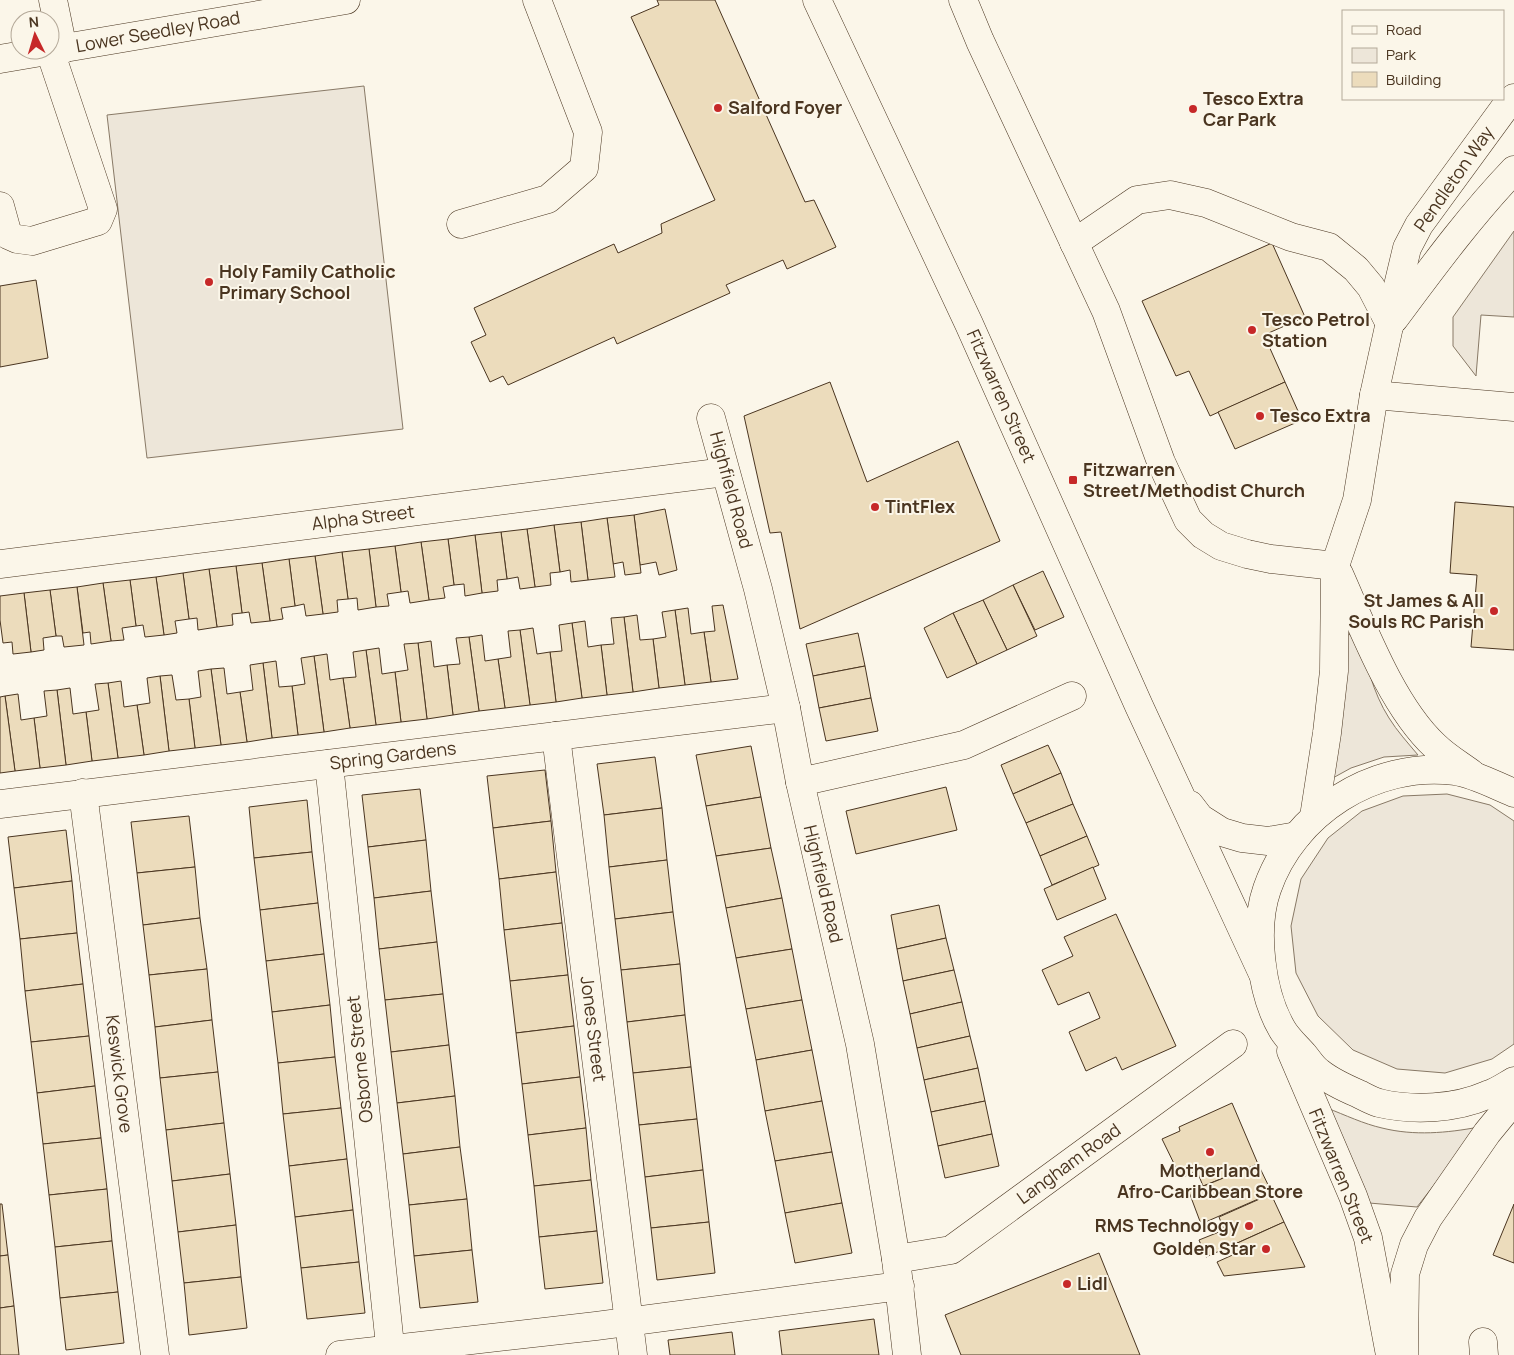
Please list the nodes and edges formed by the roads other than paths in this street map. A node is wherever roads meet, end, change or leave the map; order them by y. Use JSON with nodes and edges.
{"nodes":[{"id":1,"x":346,"y":0,"type":"edge"},
{"id":2,"x":537,"y":0,"type":"edge"},
{"id":3,"x":817,"y":0,"type":"edge"},
{"id":4,"x":962,"y":0,"type":"edge"},
{"id":5,"x":60,"y":49,"type":"edge"},
{"id":6,"x":59,"y":60,"type":"edge"},
{"id":7,"x":1514,"y":98,"type":"edge"},
{"id":8,"x":1514,"y":170,"type":"edge"},
{"id":9,"x":0,"y":206,"type":"edge"},
{"id":10,"x":461,"y":224,"type":"dead end"},
{"id":11,"x":1074,"y":243,"type":"junction"},
{"id":12,"x":1390,"y":324,"type":"junction"},
{"id":13,"x":1374,"y":395,"type":"junction"},
{"id":14,"x":1514,"y":407,"type":"edge"},
{"id":15,"x":711,"y":418,"type":"dead end"},
{"id":16,"x":725,"y":472,"type":"junction"},
{"id":17,"x":0,"y":564,"type":"edge"},
{"id":18,"x":1335,"y":566,"type":"junction"},
{"id":19,"x":1072,"y":696,"type":"dead end"},
{"id":20,"x":786,"y":708,"type":"junction"},
{"id":21,"x":556,"y":736,"type":"junction"},
{"id":22,"x":329,"y":764,"type":"junction"},
{"id":23,"x":1472,"y":775,"type":"junction"},
{"id":24,"x":800,"y":782,"type":"junction"},
{"id":25,"x":1514,"y":793,"type":"edge"},
{"id":26,"x":83,"y":794,"type":"junction"},
{"id":27,"x":1181,"y":794,"type":"junction"},
{"id":28,"x":0,"y":804,"type":"edge"},
{"id":29,"x":1306,"y":826,"type":"junction"},
{"id":30,"x":1262,"y":972,"type":"junction"},
{"id":31,"x":1283,"y":1031,"type":"junction"},
{"id":32,"x":1233,"y":1044,"type":"dead end"},
{"id":33,"x":1514,"y":1081,"type":"edge"},
{"id":34,"x":1514,"y":1100,"type":"edge"},
{"id":35,"x":896,"y":1259,"type":"junction"},
{"id":36,"x":900,"y":1286,"type":"junction"},
{"id":37,"x":630,"y":1322,"type":"junction"},
{"id":38,"x":391,"y":1352,"type":"edge"},
{"id":39,"x":155,"y":1355,"type":"edge"},
{"id":40,"x":340,"y":1355,"type":"edge"},
{"id":41,"x":633,"y":1355,"type":"edge"},
{"id":42,"x":907,"y":1355,"type":"edge"},
{"id":43,"x":1390,"y":1355,"type":"edge"},
{"id":44,"x":1404,"y":1355,"type":"edge"}],
"edges":[{"from":1,"to":5,"type":"street","name":"Lower Seedley Road"},
{"from":2,"to":10,"type":"street"},
{"from":3,"to":27,"type":"street","name":"Fitzwarren Street"},
{"from":4,"to":11,"type":"street"},
{"from":6,"to":9,"type":"street"},
{"from":7,"to":12,"type":"street","name":"Pendleton Way"},
{"from":8,"to":12,"type":"street","name":"Pendleton Way"},
{"from":11,"to":12,"type":"street"},
{"from":11,"to":18,"type":"street"},
{"from":12,"to":13,"type":"street","name":"Pendleton Way"},
{"from":13,"to":14,"type":"street"},
{"from":13,"to":18,"type":"street","name":"Pendleton Way"},
{"from":15,"to":16,"type":"street","name":"Highfield Road"},
{"from":16,"to":17,"type":"street","name":"Alpha Street"},
{"from":16,"to":20,"type":"street","name":"Highfield Road"},
{"from":18,"to":23,"type":"street"},
{"from":18,"to":29,"type":"street","name":"Pendleton Way"},
{"from":19,"to":24,"type":"street"},
{"from":20,"to":21,"type":"street","name":"Spring Gardens"},
{"from":20,"to":24,"type":"street","name":"Highfield Road"},
{"from":21,"to":22,"type":"street","name":"Spring Gardens"},
{"from":21,"to":37,"type":"street","name":"Jones Street"},
{"from":22,"to":26,"type":"street","name":"Spring Gardens"},
{"from":22,"to":38,"type":"street","name":"Osborne Street"},
{"from":23,"to":25,"type":"street"},
{"from":23,"to":29,"type":"street"},
{"from":24,"to":35,"type":"street","name":"Highfield Road"},
{"from":26,"to":28,"type":"street","name":"Spring Gardens"},
{"from":26,"to":39,"type":"street","name":"Keswick Grove"},
{"from":27,"to":29,"type":"street","name":"Fitzwarren Street"},
{"from":27,"to":30,"type":"street","name":"Fitzwarren Street"},
{"from":29,"to":30,"type":"street"},
{"from":30,"to":31,"type":"street"},
{"from":31,"to":33,"type":"street"},
{"from":31,"to":43,"type":"street","name":"Fitzwarren Street"},
{"from":32,"to":35,"type":"street","name":"Langham Road"},
{"from":34,"to":44,"type":"street"},
{"from":35,"to":36,"type":"street","name":"Highfield Road"},
{"from":36,"to":37,"type":"street"},
{"from":36,"to":42,"type":"street","name":"Highfield Road"},
{"from":37,"to":38,"type":"street"},
{"from":37,"to":41,"type":"street","name":"Jones Street"},
{"from":38,"to":40,"type":"street"}]}
